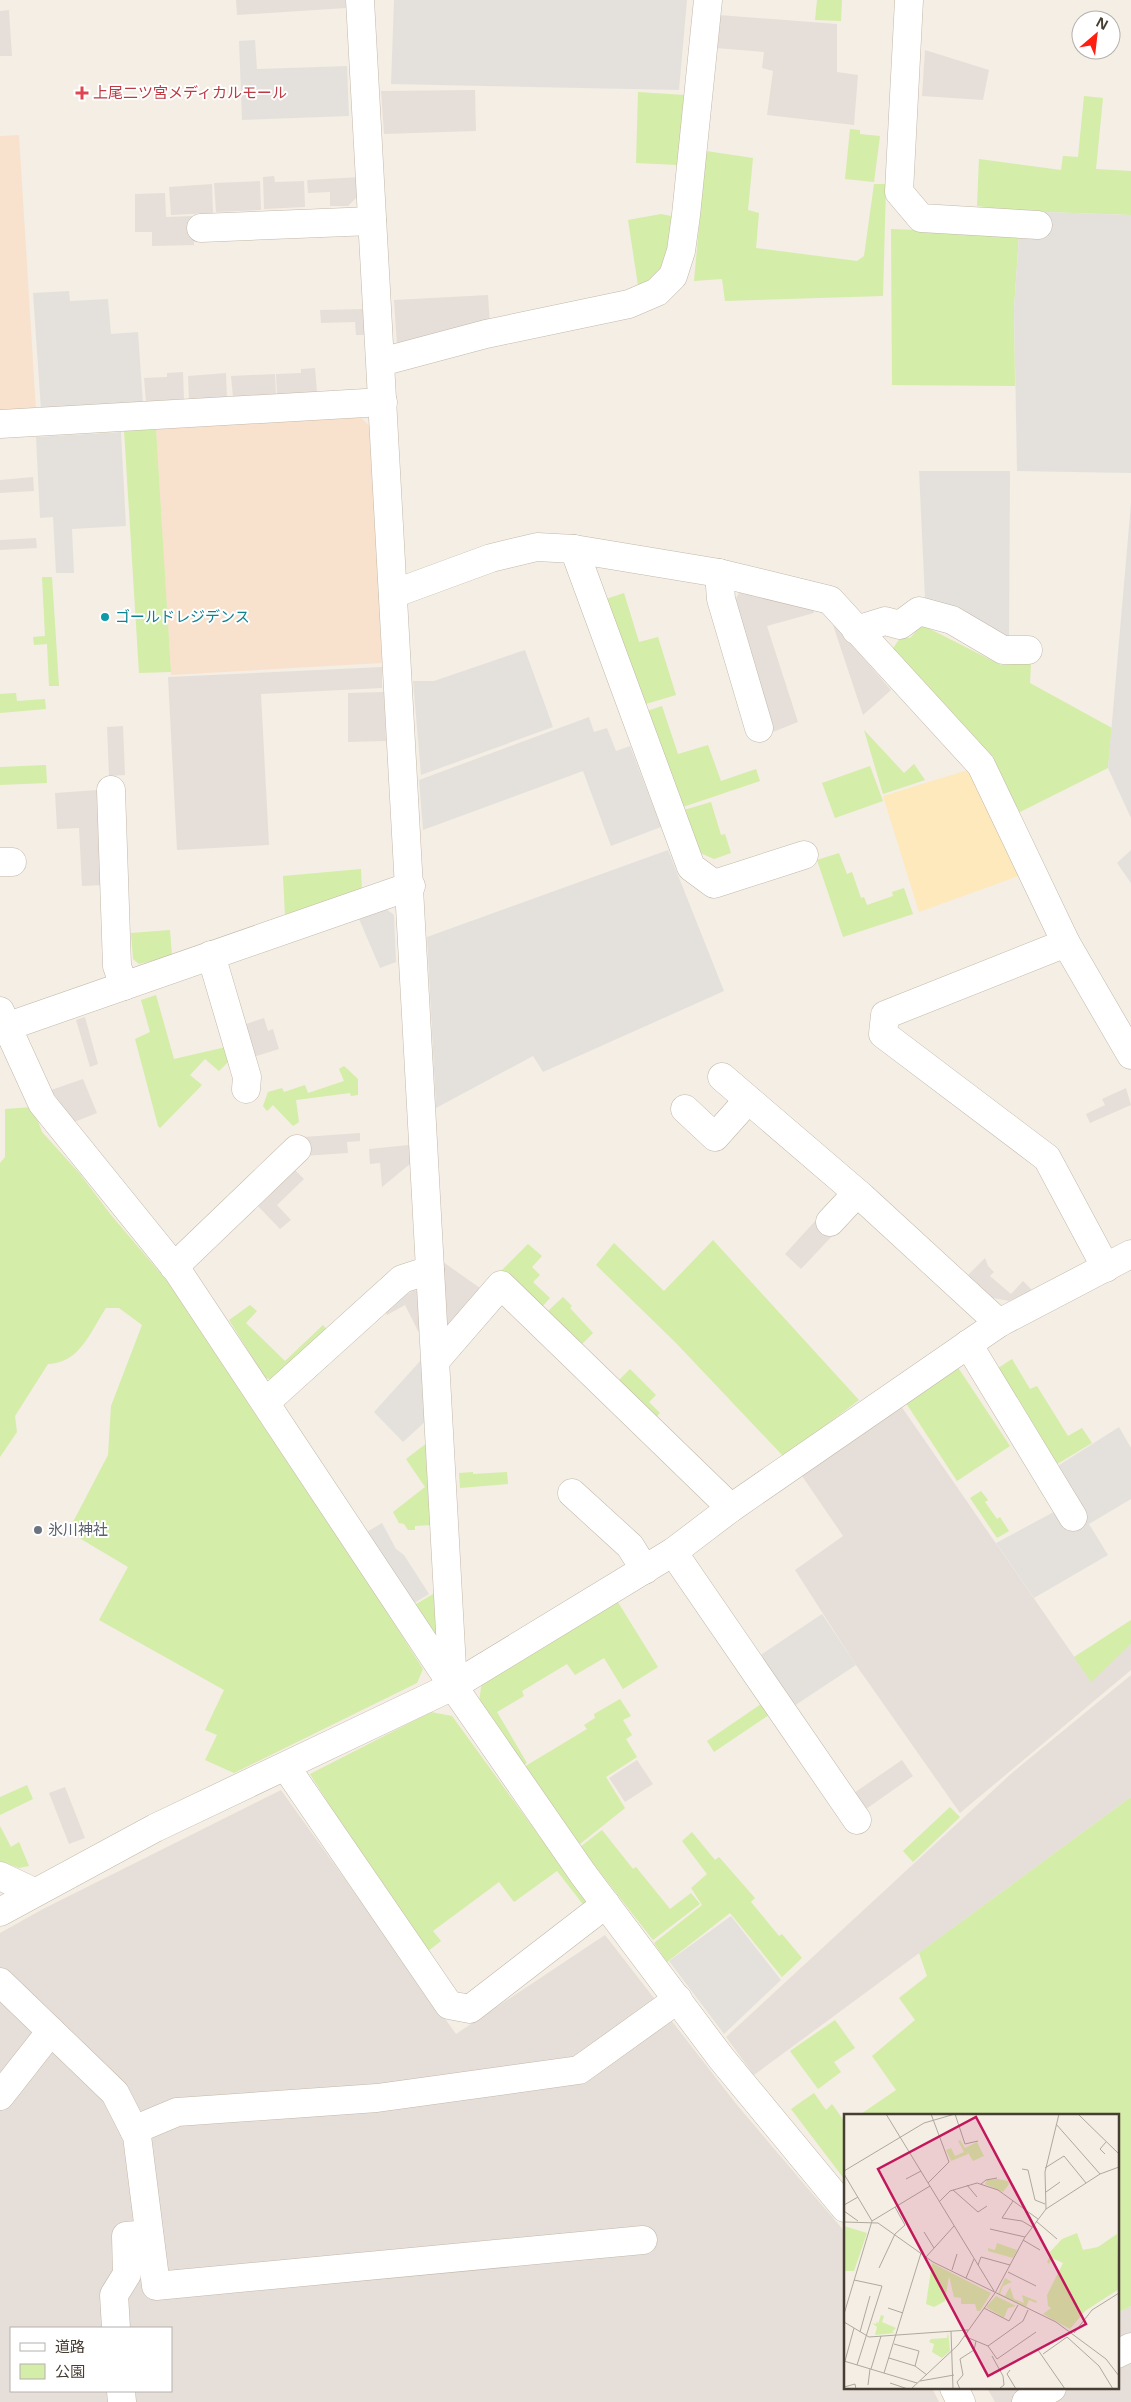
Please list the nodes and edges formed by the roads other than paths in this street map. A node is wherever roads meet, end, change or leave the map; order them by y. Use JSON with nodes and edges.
{"nodes":[{"id":1,"x":360,"y":0,"type":"edge"},
{"id":2,"x":708,"y":0,"type":"edge"},
{"id":3,"x":909,"y":0,"type":"edge"},
{"id":4,"x":372,"y":221,"type":"junction"},
{"id":5,"x":1038,"y":225,"type":"dead end"},
{"id":6,"x":201,"y":228,"type":"dead end"},
{"id":7,"x":381,"y":362,"type":"junction"},
{"id":8,"x":384,"y":402,"type":"junction"},
{"id":9,"x":0,"y":424,"type":"edge"},
{"id":10,"x":574,"y":548,"type":"junction"},
{"id":11,"x":719,"y":573,"type":"junction"},
{"id":12,"x":393,"y":594,"type":"junction"},
{"id":13,"x":856,"y":630,"type":"junction"},
{"id":14,"x":1028,"y":650,"type":"dead end"},
{"id":15,"x":759,"y":728,"type":"dead end"},
{"id":16,"x":111,"y":790,"type":"dead end"},
{"id":17,"x":804,"y":855,"type":"dead end"},
{"id":18,"x":411,"y":886,"type":"junction"},
{"id":19,"x":1066,"y":943,"type":"junction"},
{"id":20,"x":211,"y":955,"type":"junction"},
{"id":21,"x":124,"y":986,"type":"junction"},
{"id":22,"x":3,"y":1019,"type":"edge"},
{"id":23,"x":1131,"y":1055,"type":"edge"},
{"id":24,"x":722,"y":1077,"type":"dead end"},
{"id":25,"x":246,"y":1088,"type":"dead end"},
{"id":26,"x":748,"y":1100,"type":"junction"},
{"id":27,"x":685,"y":1109,"type":"dead end"},
{"id":28,"x":296,"y":1150,"type":"dead end"},
{"id":29,"x":857,"y":1193,"type":"junction"},
{"id":30,"x":830,"y":1222,"type":"dead end"},
{"id":31,"x":1131,"y":1254,"type":"edge"},
{"id":32,"x":174,"y":1267,"type":"junction"},
{"id":33,"x":1106,"y":1268,"type":"junction"},
{"id":34,"x":430,"y":1270,"type":"junction"},
{"id":35,"x":999,"y":1323,"type":"junction"},
{"id":36,"x":968,"y":1344,"type":"junction"},
{"id":37,"x":436,"y":1360,"type":"junction"},
{"id":38,"x":266,"y":1402,"type":"junction"},
{"id":39,"x":572,"y":1493,"type":"dead end"},
{"id":40,"x":731,"y":1508,"type":"junction"},
{"id":41,"x":1073,"y":1517,"type":"dead end"},
{"id":42,"x":673,"y":1552,"type":"junction"},
{"id":43,"x":645,"y":1570,"type":"junction"},
{"id":44,"x":453,"y":1686,"type":"junction"},
{"id":45,"x":286,"y":1767,"type":"junction"},
{"id":46,"x":857,"y":1820,"type":"dead end"},
{"id":47,"x":0,"y":1876,"type":"edge"},
{"id":48,"x":34,"y":1892,"type":"junction"},
{"id":49,"x":606,"y":1904,"type":"junction"},
{"id":50,"x":0,"y":1912,"type":"edge"},
{"id":51,"x":0,"y":1982,"type":"edge"},
{"id":52,"x":678,"y":1999,"type":"junction"},
{"id":53,"x":51,"y":2031,"type":"junction"},
{"id":54,"x":0,"y":2096,"type":"edge"},
{"id":55,"x":134,"y":2130,"type":"junction"},
{"id":56,"x":844,"y":2207,"type":"edge"},
{"id":57,"x":149,"y":2234,"type":"junction"},
{"id":58,"x":643,"y":2240,"type":"dead end"},
{"id":59,"x":116,"y":2327,"type":"edge"},
{"id":60,"x":1131,"y":2347,"type":"edge"},
{"id":61,"x":1118,"y":2354,"type":"edge"},
{"id":62,"x":955,"y":2390,"type":"edge"},
{"id":63,"x":1048,"y":2390,"type":"edge"},
{"id":64,"x":961,"y":2402,"type":"edge"},
{"id":65,"x":1026,"y":2402,"type":"edge"}],
"edges":[{"from":1,"to":4,"type":"street"},
{"from":2,"to":7,"type":"street"},
{"from":3,"to":5,"type":"street"},
{"from":4,"to":6,"type":"street"},
{"from":4,"to":7,"type":"street"},
{"from":7,"to":8,"type":"street"},
{"from":8,"to":9,"type":"street"},
{"from":8,"to":12,"type":"street"},
{"from":10,"to":11,"type":"street"},
{"from":10,"to":12,"type":"street"},
{"from":10,"to":17,"type":"street"},
{"from":11,"to":13,"type":"street"},
{"from":11,"to":15,"type":"street"},
{"from":12,"to":18,"type":"street"},
{"from":13,"to":14,"type":"street"},
{"from":13,"to":19,"type":"street"},
{"from":16,"to":21,"type":"street"},
{"from":18,"to":20,"type":"street"},
{"from":18,"to":34,"type":"street"},
{"from":19,"to":23,"type":"street"},
{"from":19,"to":33,"type":"street"},
{"from":20,"to":21,"type":"street"},
{"from":20,"to":25,"type":"street"},
{"from":21,"to":22,"type":"street"},
{"from":22,"to":32,"type":"street"},
{"from":24,"to":26,"type":"street"},
{"from":26,"to":27,"type":"street"},
{"from":26,"to":29,"type":"street"},
{"from":28,"to":32,"type":"street"},
{"from":29,"to":30,"type":"street"},
{"from":29,"to":35,"type":"street"},
{"from":31,"to":33,"type":"street"},
{"from":32,"to":38,"type":"street"},
{"from":33,"to":35,"type":"street"},
{"from":34,"to":37,"type":"street"},
{"from":34,"to":38,"type":"street"},
{"from":35,"to":36,"type":"street"},
{"from":36,"to":40,"type":"street"},
{"from":36,"to":41,"type":"street"},
{"from":37,"to":40,"type":"street"},
{"from":37,"to":44,"type":"street"},
{"from":38,"to":44,"type":"street"},
{"from":39,"to":43,"type":"street"},
{"from":40,"to":42,"type":"street"},
{"from":42,"to":43,"type":"street"},
{"from":42,"to":46,"type":"street"},
{"from":43,"to":44,"type":"street"},
{"from":44,"to":45,"type":"street"},
{"from":44,"to":49,"type":"street"},
{"from":45,"to":48,"type":"street"},
{"from":45,"to":49,"type":"street"},
{"from":47,"to":48,"type":"street"},
{"from":48,"to":50,"type":"street"},
{"from":49,"to":52,"type":"street"},
{"from":51,"to":53,"type":"street"},
{"from":52,"to":55,"type":"street"},
{"from":52,"to":56,"type":"street"},
{"from":53,"to":54,"type":"street"},
{"from":53,"to":55,"type":"street"},
{"from":55,"to":57,"type":"street"},
{"from":57,"to":58,"type":"street"},
{"from":57,"to":59,"type":"street"},
{"from":60,"to":61,"type":"street"},
{"from":62,"to":64,"type":"street"},
{"from":63,"to":65,"type":"street"}]}
